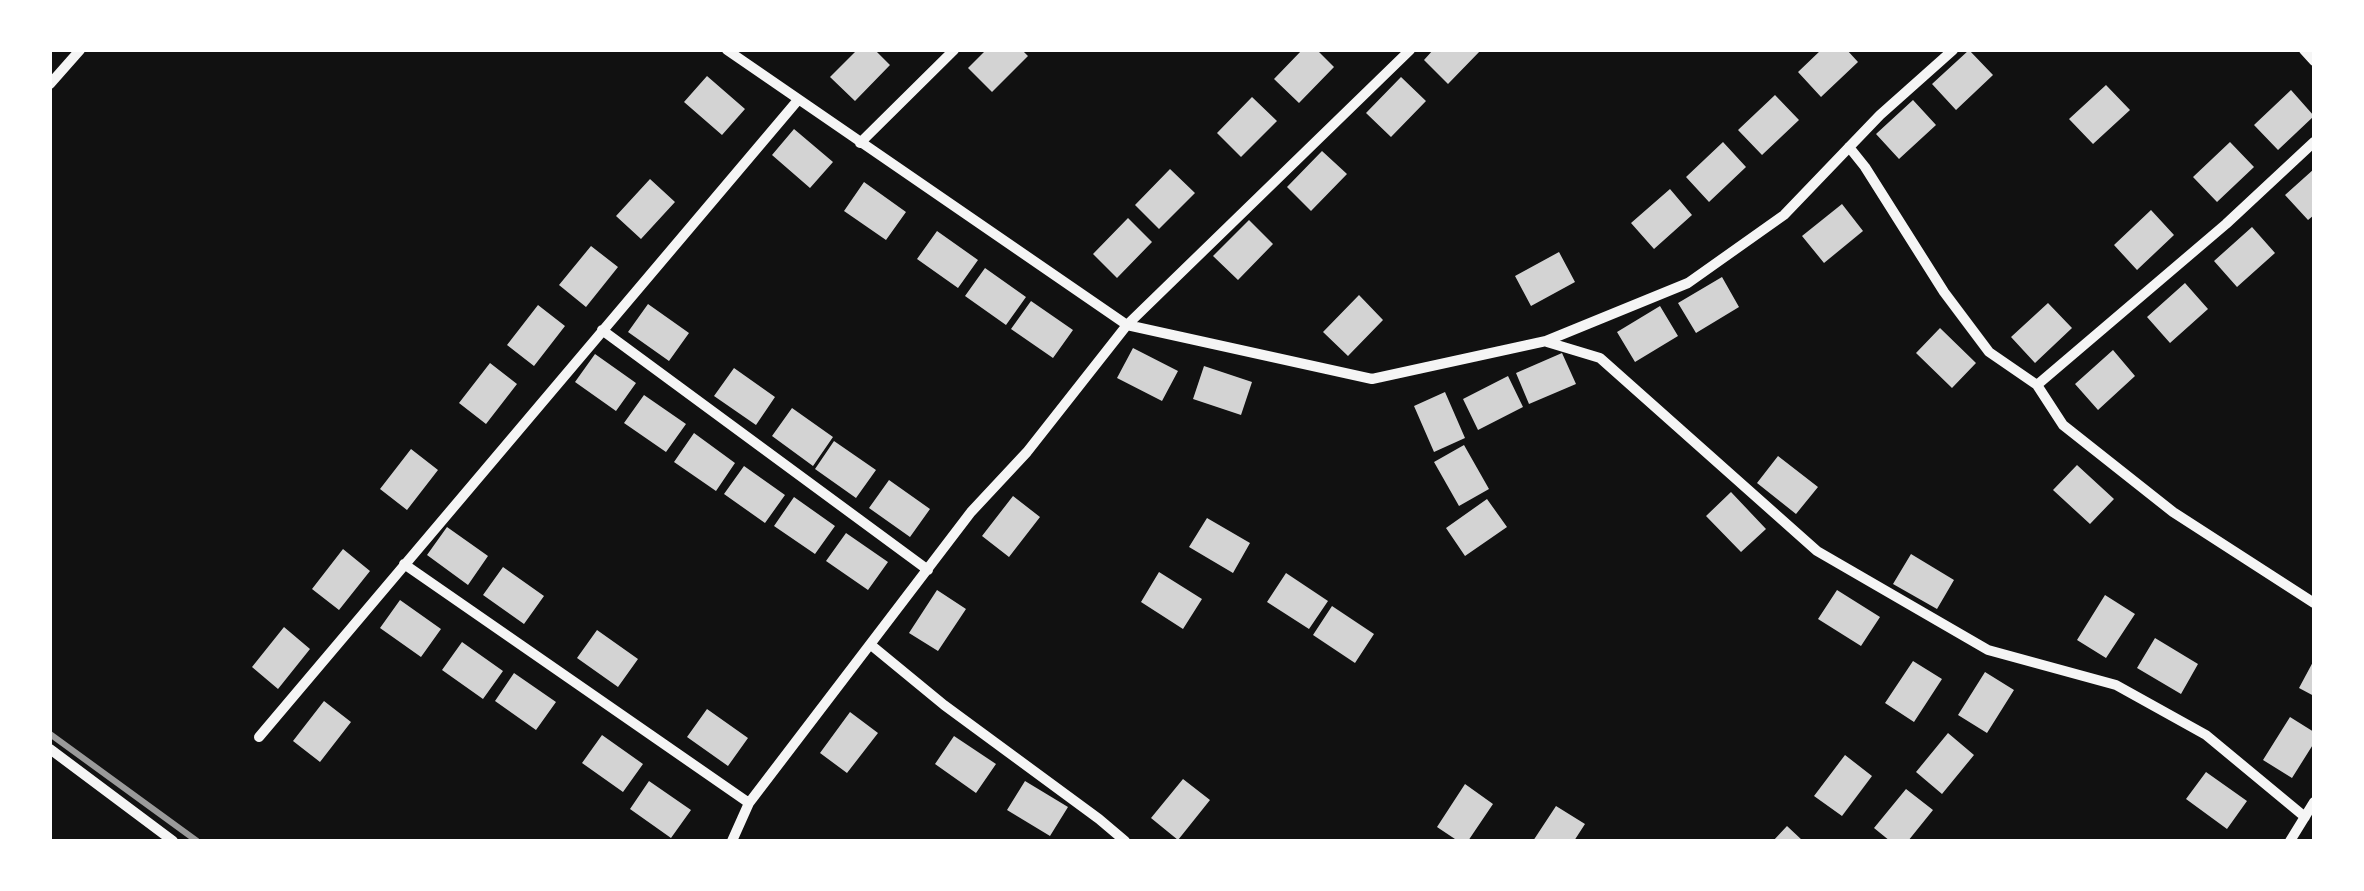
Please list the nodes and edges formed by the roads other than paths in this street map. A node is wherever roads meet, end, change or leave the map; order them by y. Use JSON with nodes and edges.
{"nodes":[{"id":1,"x":80,"y":50,"type":"edge"},
{"id":2,"x":726,"y":50,"type":"edge"},
{"id":3,"x":954,"y":50,"type":"edge"},
{"id":4,"x":1410,"y":50,"type":"edge"},
{"id":5,"x":1953,"y":50,"type":"edge"},
{"id":6,"x":2304,"y":50,"type":"edge"},
{"id":7,"x":2314,"y":61,"type":"edge"},
{"id":8,"x":50,"y":84,"type":"edge"},
{"id":9,"x":798,"y":100,"type":"junction"},
{"id":10,"x":2314,"y":142,"type":"edge"},
{"id":11,"x":860,"y":143,"type":"junction"},
{"id":12,"x":1849,"y":147,"type":"junction"},
{"id":13,"x":1127,"y":324,"type":"junction"},
{"id":14,"x":602,"y":330,"type":"junction"},
{"id":15,"x":1546,"y":342,"type":"junction"},
{"id":16,"x":2037,"y":385,"type":"junction"},
{"id":17,"x":404,"y":564,"type":"junction"},
{"id":18,"x":928,"y":570,"type":"junction"},
{"id":19,"x":2314,"y":603,"type":"edge"},
{"id":20,"x":871,"y":645,"type":"junction"},
{"id":21,"x":259,"y":737,"type":"dead end"},
{"id":22,"x":50,"y":749,"type":"edge"},
{"id":23,"x":2314,"y":802,"type":"edge"},
{"id":24,"x":749,"y":803,"type":"junction"},
{"id":25,"x":2304,"y":817,"type":"junction"},
{"id":26,"x":173,"y":841,"type":"edge"},
{"id":27,"x":732,"y":841,"type":"edge"},
{"id":28,"x":1125,"y":841,"type":"edge"},
{"id":29,"x":2290,"y":841,"type":"edge"}],
"edges":[{"from":1,"to":8,"type":"street"},
{"from":2,"to":9,"type":"street"},
{"from":3,"to":11,"type":"street"},
{"from":4,"to":13,"type":"street"},
{"from":5,"to":12,"type":"street"},
{"from":6,"to":7,"type":"street"},
{"from":9,"to":11,"type":"street"},
{"from":9,"to":14,"type":"street"},
{"from":10,"to":16,"type":"street"},
{"from":11,"to":13,"type":"street"},
{"from":12,"to":15,"type":"street"},
{"from":12,"to":16,"type":"street"},
{"from":13,"to":15,"type":"street"},
{"from":13,"to":18,"type":"street"},
{"from":14,"to":17,"type":"street"},
{"from":14,"to":18,"type":"street"},
{"from":15,"to":25,"type":"street"},
{"from":16,"to":19,"type":"street"},
{"from":17,"to":21,"type":"street"},
{"from":17,"to":24,"type":"street"},
{"from":18,"to":20,"type":"street"},
{"from":20,"to":24,"type":"street"},
{"from":20,"to":28,"type":"street"},
{"from":22,"to":26,"type":"street"},
{"from":23,"to":25,"type":"street"},
{"from":24,"to":27,"type":"street"},
{"from":25,"to":29,"type":"street"}]}
